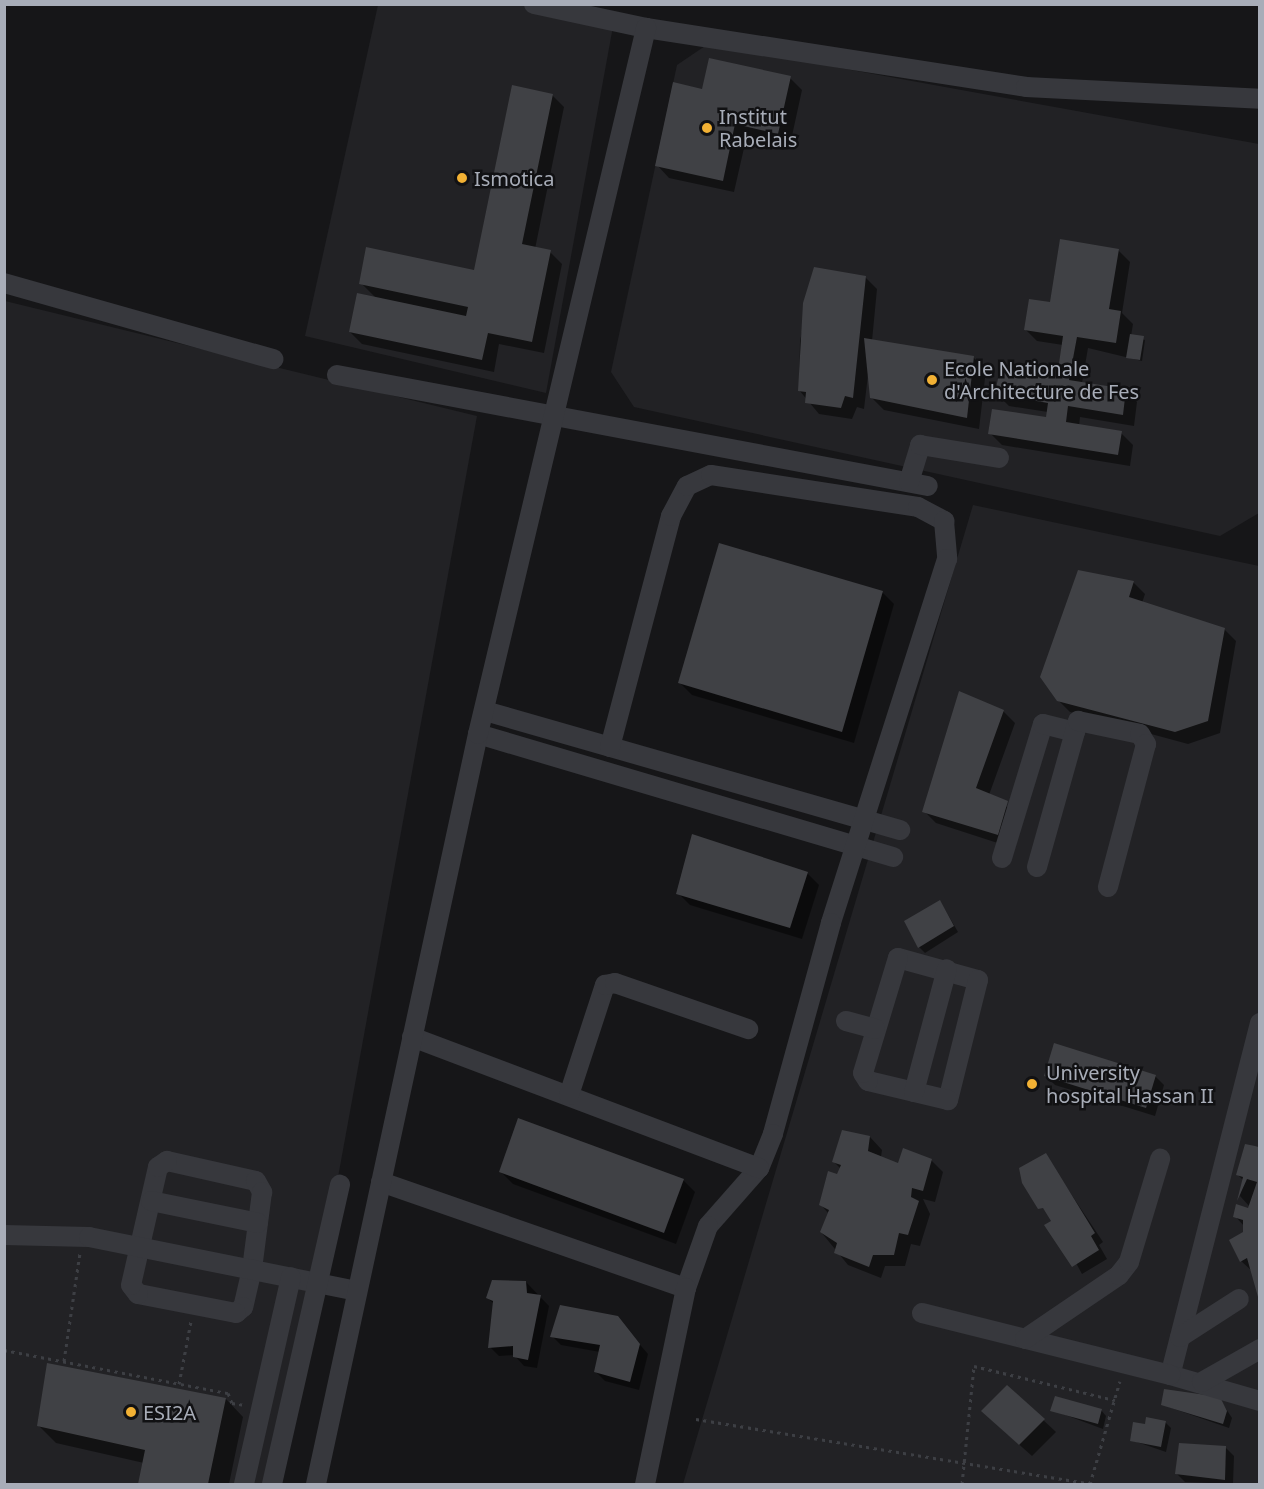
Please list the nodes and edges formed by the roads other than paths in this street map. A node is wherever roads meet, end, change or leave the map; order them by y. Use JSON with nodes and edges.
{"nodes":[{"id":1,"x":534,"y":4,"type":"edge"},
{"id":2,"x":645,"y":28,"type":"junction"},
{"id":3,"x":1260,"y":99,"type":"edge"},
{"id":4,"x":4,"y":283,"type":"edge"},
{"id":5,"x":273,"y":359,"type":"dead end"},
{"id":6,"x":337,"y":375,"type":"dead end"},
{"id":7,"x":554,"y":416,"type":"junction"},
{"id":8,"x":999,"y":458,"type":"dead end"},
{"id":9,"x":485,"y":711,"type":"junction"},
{"id":10,"x":1075,"y":732,"type":"junction"},
{"id":11,"x":478,"y":734,"type":"junction"},
{"id":12,"x":582,"y":740,"type":"junction"},
{"id":13,"x":610,"y":747,"type":"junction"},
{"id":14,"x":577,"y":760,"type":"junction"},
{"id":15,"x":863,"y":822,"type":"junction"},
{"id":16,"x":900,"y":830,"type":"dead end"},
{"id":17,"x":855,"y":846,"type":"junction"},
{"id":18,"x":892,"y":857,"type":"dead end"},
{"id":19,"x":1002,"y":858,"type":"dead end"},
{"id":20,"x":1037,"y":867,"type":"dead end"},
{"id":21,"x":1108,"y":887,"type":"dead end"},
{"id":22,"x":947,"y":969,"type":"junction"},
{"id":23,"x":846,"y":1021,"type":"dead end"},
{"id":24,"x":1260,"y":1023,"type":"edge"},
{"id":25,"x":748,"y":1029,"type":"dead end"},
{"id":26,"x":875,"y":1029,"type":"junction"},
{"id":27,"x":412,"y":1037,"type":"junction"},
{"id":28,"x":914,"y":1092,"type":"junction"},
{"id":29,"x":569,"y":1095,"type":"junction"},
{"id":30,"x":1160,"y":1159,"type":"dead end"},
{"id":31,"x":759,"y":1168,"type":"junction"},
{"id":32,"x":381,"y":1182,"type":"junction"},
{"id":33,"x":340,"y":1185,"type":"dead end"},
{"id":34,"x":151,"y":1201,"type":"junction"},
{"id":35,"x":258,"y":1224,"type":"junction"},
{"id":36,"x":4,"y":1235,"type":"edge"},
{"id":37,"x":141,"y":1246,"type":"junction"},
{"id":38,"x":252,"y":1269,"type":"junction"},
{"id":39,"x":291,"y":1276,"type":"junction"},
{"id":40,"x":314,"y":1281,"type":"junction"},
{"id":41,"x":686,"y":1288,"type":"junction"},
{"id":42,"x":356,"y":1291,"type":"junction"},
{"id":43,"x":1239,"y":1299,"type":"dead end"},
{"id":44,"x":922,"y":1313,"type":"dead end"},
{"id":45,"x":1180,"y":1337,"type":"junction"},
{"id":46,"x":1025,"y":1339,"type":"junction"},
{"id":47,"x":1260,"y":1349,"type":"edge"},
{"id":48,"x":1170,"y":1375,"type":"junction"},
{"id":49,"x":1202,"y":1382,"type":"junction"},
{"id":50,"x":1260,"y":1401,"type":"edge"},
{"id":51,"x":244,"y":1485,"type":"edge"},
{"id":52,"x":272,"y":1485,"type":"edge"},
{"id":53,"x":316,"y":1485,"type":"edge"},
{"id":54,"x":645,"y":1485,"type":"edge"}],
"edges":[{"from":1,"to":2,"type":"street"},
{"from":2,"to":3,"type":"street"},
{"from":2,"to":7,"type":"street"},
{"from":4,"to":5,"type":"street"},
{"from":6,"to":7,"type":"street"},
{"from":7,"to":8,"type":"street"},
{"from":7,"to":9,"type":"street"},
{"from":9,"to":11,"type":"street"},
{"from":9,"to":12,"type":"street"},
{"from":10,"to":19,"type":"street"},
{"from":10,"to":20,"type":"street"},
{"from":10,"to":21,"type":"street"},
{"from":11,"to":14,"type":"street"},
{"from":11,"to":27,"type":"street"},
{"from":12,"to":13,"type":"street"},
{"from":12,"to":14,"type":"street"},
{"from":13,"to":15,"type":"street"},
{"from":13,"to":15,"type":"street"},
{"from":14,"to":17,"type":"street"},
{"from":15,"to":16,"type":"street"},
{"from":15,"to":17,"type":"street"},
{"from":17,"to":18,"type":"street"},
{"from":17,"to":31,"type":"street"},
{"from":22,"to":26,"type":"street"},
{"from":22,"to":28,"type":"street"},
{"from":22,"to":28,"type":"street"},
{"from":23,"to":26,"type":"street"},
{"from":24,"to":45,"type":"street"},
{"from":25,"to":29,"type":"street"},
{"from":26,"to":28,"type":"street"},
{"from":27,"to":29,"type":"street"},
{"from":27,"to":32,"type":"street"},
{"from":29,"to":31,"type":"street"},
{"from":30,"to":46,"type":"street"},
{"from":31,"to":41,"type":"street"},
{"from":32,"to":41,"type":"street"},
{"from":32,"to":42,"type":"street"},
{"from":33,"to":40,"type":"street"},
{"from":34,"to":35,"type":"street"},
{"from":34,"to":35,"type":"street"},
{"from":34,"to":37,"type":"street"},
{"from":35,"to":38,"type":"street"},
{"from":36,"to":37,"type":"street"},
{"from":37,"to":38,"type":"street"},
{"from":37,"to":38,"type":"street"},
{"from":38,"to":39,"type":"street"},
{"from":39,"to":40,"type":"street"},
{"from":39,"to":51,"type":"street"},
{"from":40,"to":42,"type":"street"},
{"from":40,"to":52,"type":"street"},
{"from":41,"to":54,"type":"street"},
{"from":42,"to":53,"type":"street"},
{"from":43,"to":45,"type":"street"},
{"from":44,"to":46,"type":"street"},
{"from":45,"to":48,"type":"street"},
{"from":46,"to":48,"type":"street"},
{"from":47,"to":49,"type":"street"},
{"from":48,"to":49,"type":"street"},
{"from":49,"to":50,"type":"street"}]}
